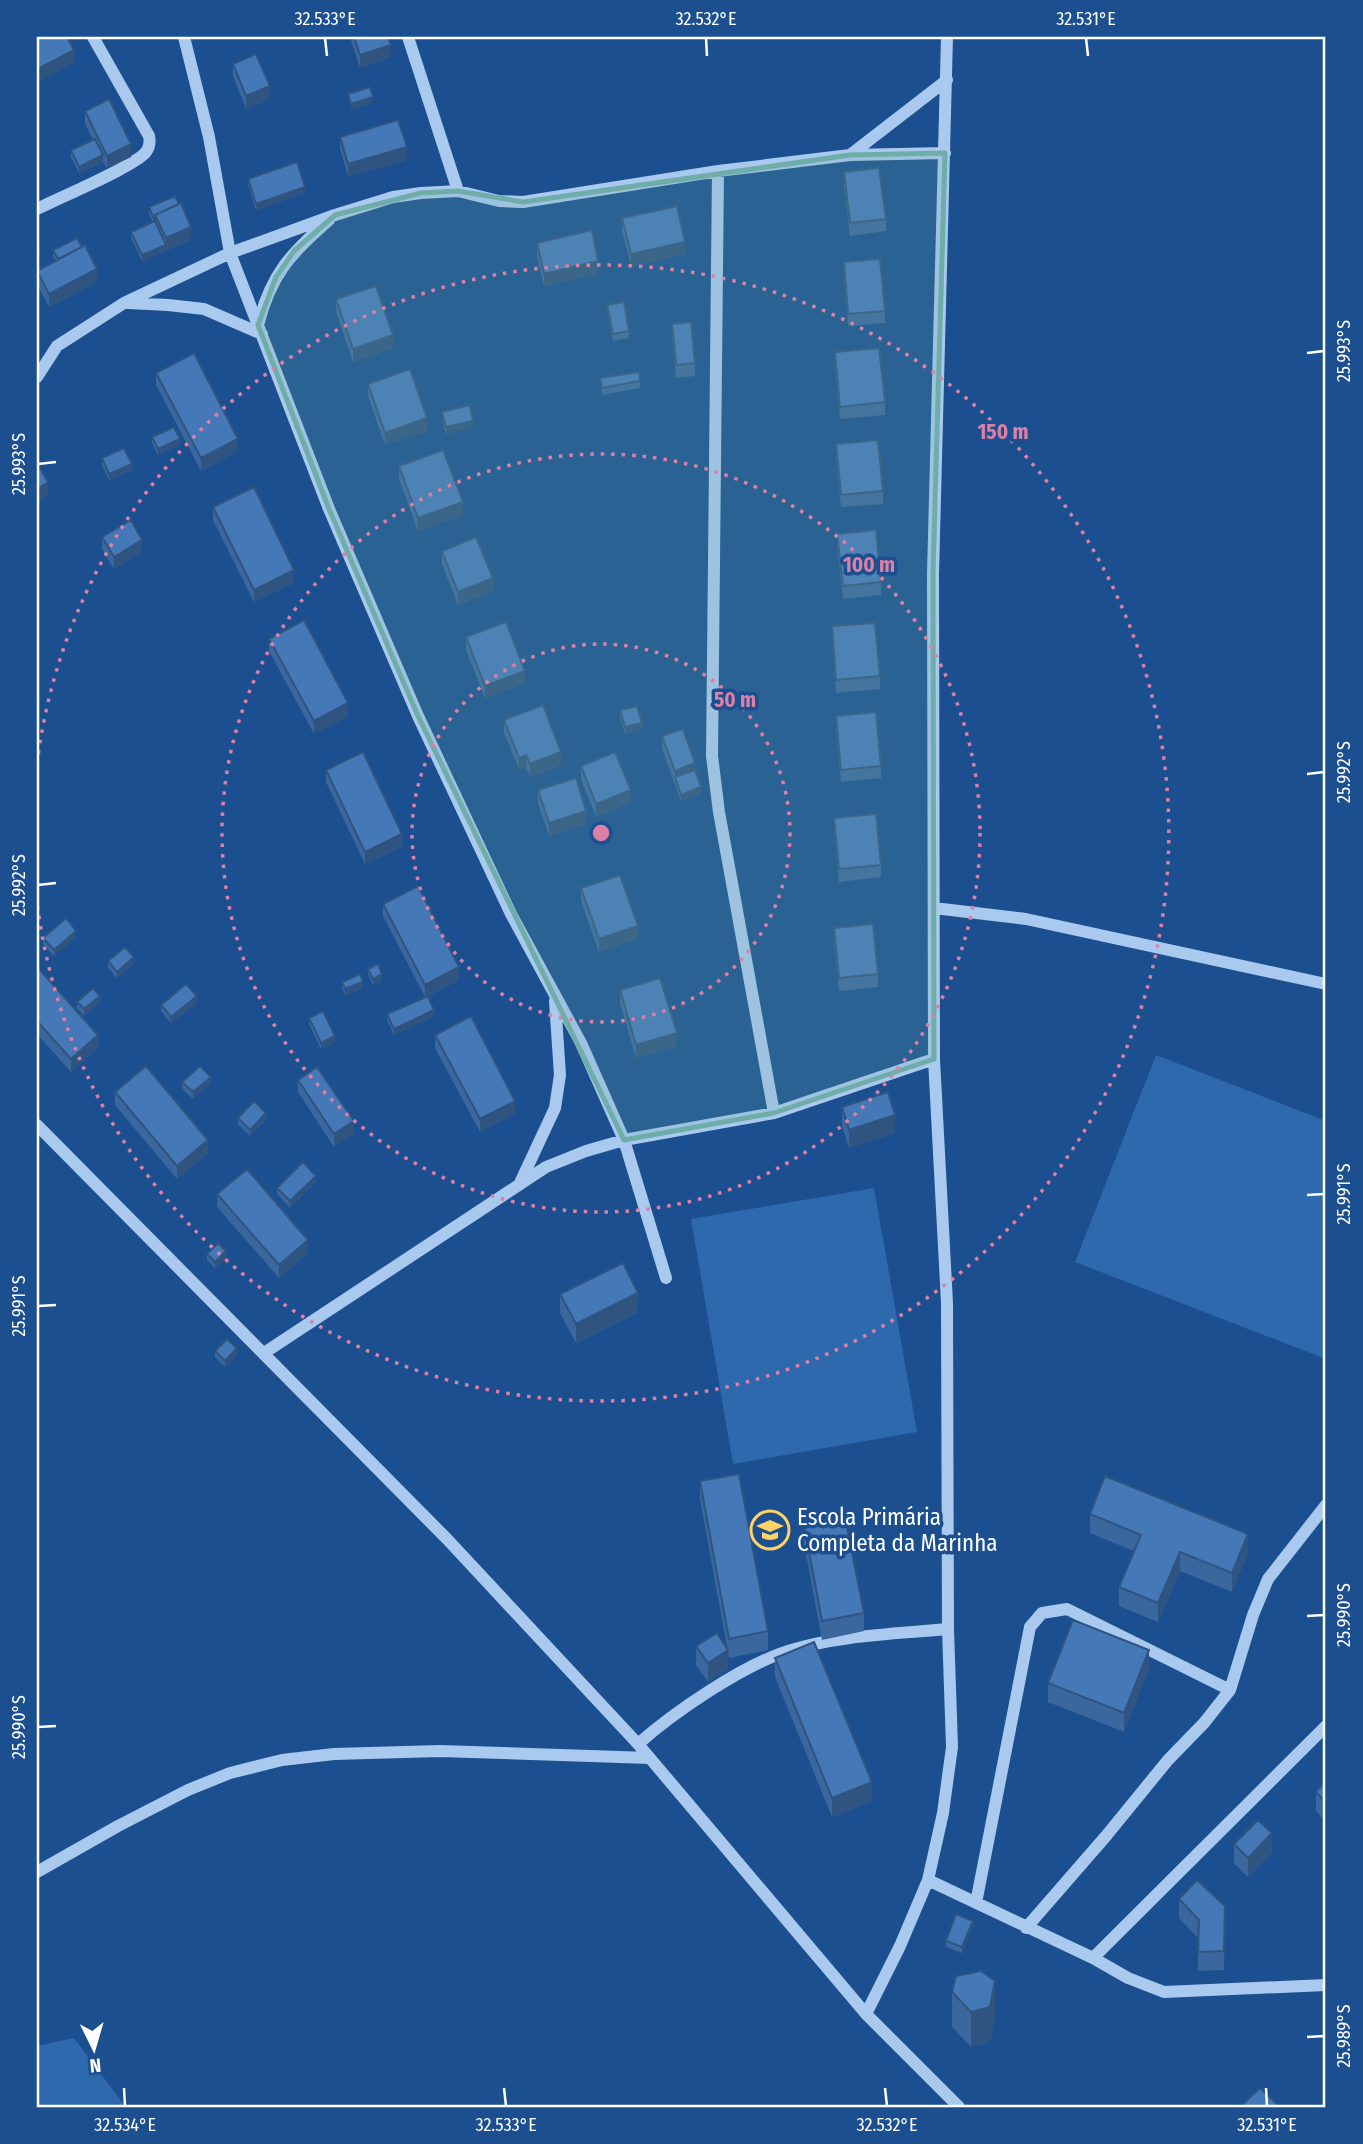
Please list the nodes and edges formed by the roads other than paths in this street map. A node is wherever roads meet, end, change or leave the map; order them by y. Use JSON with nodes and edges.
{"nodes":[{"id":1,"x":93,"y":37,"type":"edge"},
{"id":2,"x":184,"y":37,"type":"edge"},
{"id":3,"x":408,"y":37,"type":"edge"},
{"id":4,"x":947,"y":37,"type":"edge"},
{"id":5,"x":947,"y":80,"type":"junction"},
{"id":6,"x":945,"y":153,"type":"junction"},
{"id":7,"x":850,"y":155,"type":"junction"},
{"id":8,"x":718,"y":172,"type":"junction"},
{"id":9,"x":458,"y":191,"type":"junction"},
{"id":10,"x":37,"y":209,"type":"edge"},
{"id":11,"x":335,"y":215,"type":"junction"},
{"id":12,"x":230,"y":253,"type":"junction"},
{"id":13,"x":124,"y":303,"type":"junction"},
{"id":14,"x":260,"y":329,"type":"junction"},
{"id":15,"x":39,"y":368,"type":"edge"},
{"id":16,"x":934,"y":908,"type":"junction"},
{"id":17,"x":1326,"y":984,"type":"edge"},
{"id":18,"x":555,"y":996,"type":"junction"},
{"id":19,"x":934,"y":1059,"type":"junction"},
{"id":20,"x":774,"y":1113,"type":"junction"},
{"id":21,"x":37,"y":1125,"type":"edge"},
{"id":22,"x":624,"y":1140,"type":"junction"},
{"id":23,"x":519,"y":1185,"type":"junction"},
{"id":24,"x":666,"y":1278,"type":"dead end"},
{"id":25,"x":264,"y":1353,"type":"junction"},
{"id":26,"x":1326,"y":1505,"type":"edge"},
{"id":27,"x":948,"y":1629,"type":"junction"},
{"id":28,"x":1230,"y":1690,"type":"junction"},
{"id":29,"x":1326,"y":1726,"type":"edge"},
{"id":30,"x":638,"y":1744,"type":"junction"},
{"id":31,"x":650,"y":1758,"type":"junction"},
{"id":32,"x":37,"y":1872,"type":"edge"},
{"id":33,"x":928,"y":1880,"type":"junction"},
{"id":34,"x":976,"y":1903,"type":"junction"},
{"id":35,"x":1026,"y":1928,"type":"junction"},
{"id":36,"x":1093,"y":1958,"type":"junction"},
{"id":37,"x":1326,"y":1984,"type":"edge"},
{"id":38,"x":866,"y":2014,"type":"junction"},
{"id":39,"x":959,"y":2107,"type":"edge"}],
"edges":[{"from":1,"to":10,"type":"street"},
{"from":2,"to":12,"type":"street"},
{"from":3,"to":9,"type":"street"},
{"from":4,"to":5,"type":"street"},
{"from":5,"to":6,"type":"street"},
{"from":5,"to":7,"type":"street"},
{"from":6,"to":7,"type":"street"},
{"from":6,"to":16,"type":"street"},
{"from":7,"to":8,"type":"street"},
{"from":8,"to":9,"type":"street"},
{"from":8,"to":20,"type":"street"},
{"from":9,"to":11,"type":"street"},
{"from":11,"to":12,"type":"street"},
{"from":11,"to":14,"type":"street"},
{"from":12,"to":13,"type":"street"},
{"from":12,"to":14,"type":"street"},
{"from":13,"to":14,"type":"street"},
{"from":13,"to":15,"type":"street"},
{"from":14,"to":18,"type":"street"},
{"from":16,"to":17,"type":"street"},
{"from":16,"to":19,"type":"street"},
{"from":18,"to":22,"type":"street"},
{"from":18,"to":23,"type":"street"},
{"from":19,"to":20,"type":"street"},
{"from":19,"to":27,"type":"street"},
{"from":20,"to":22,"type":"street"},
{"from":21,"to":25,"type":"street"},
{"from":22,"to":23,"type":"street"},
{"from":22,"to":24,"type":"street"},
{"from":23,"to":25,"type":"street"},
{"from":25,"to":30,"type":"street"},
{"from":26,"to":28,"type":"street"},
{"from":27,"to":30,"type":"street"},
{"from":27,"to":33,"type":"street"},
{"from":28,"to":34,"type":"street"},
{"from":28,"to":35,"type":"street"},
{"from":29,"to":36,"type":"street"},
{"from":30,"to":31,"type":"street"},
{"from":31,"to":32,"type":"street"},
{"from":31,"to":38,"type":"street"},
{"from":33,"to":34,"type":"street"},
{"from":33,"to":38,"type":"street"},
{"from":34,"to":35,"type":"street"},
{"from":35,"to":36,"type":"street"},
{"from":36,"to":37,"type":"street"},
{"from":38,"to":39,"type":"street"}]}
